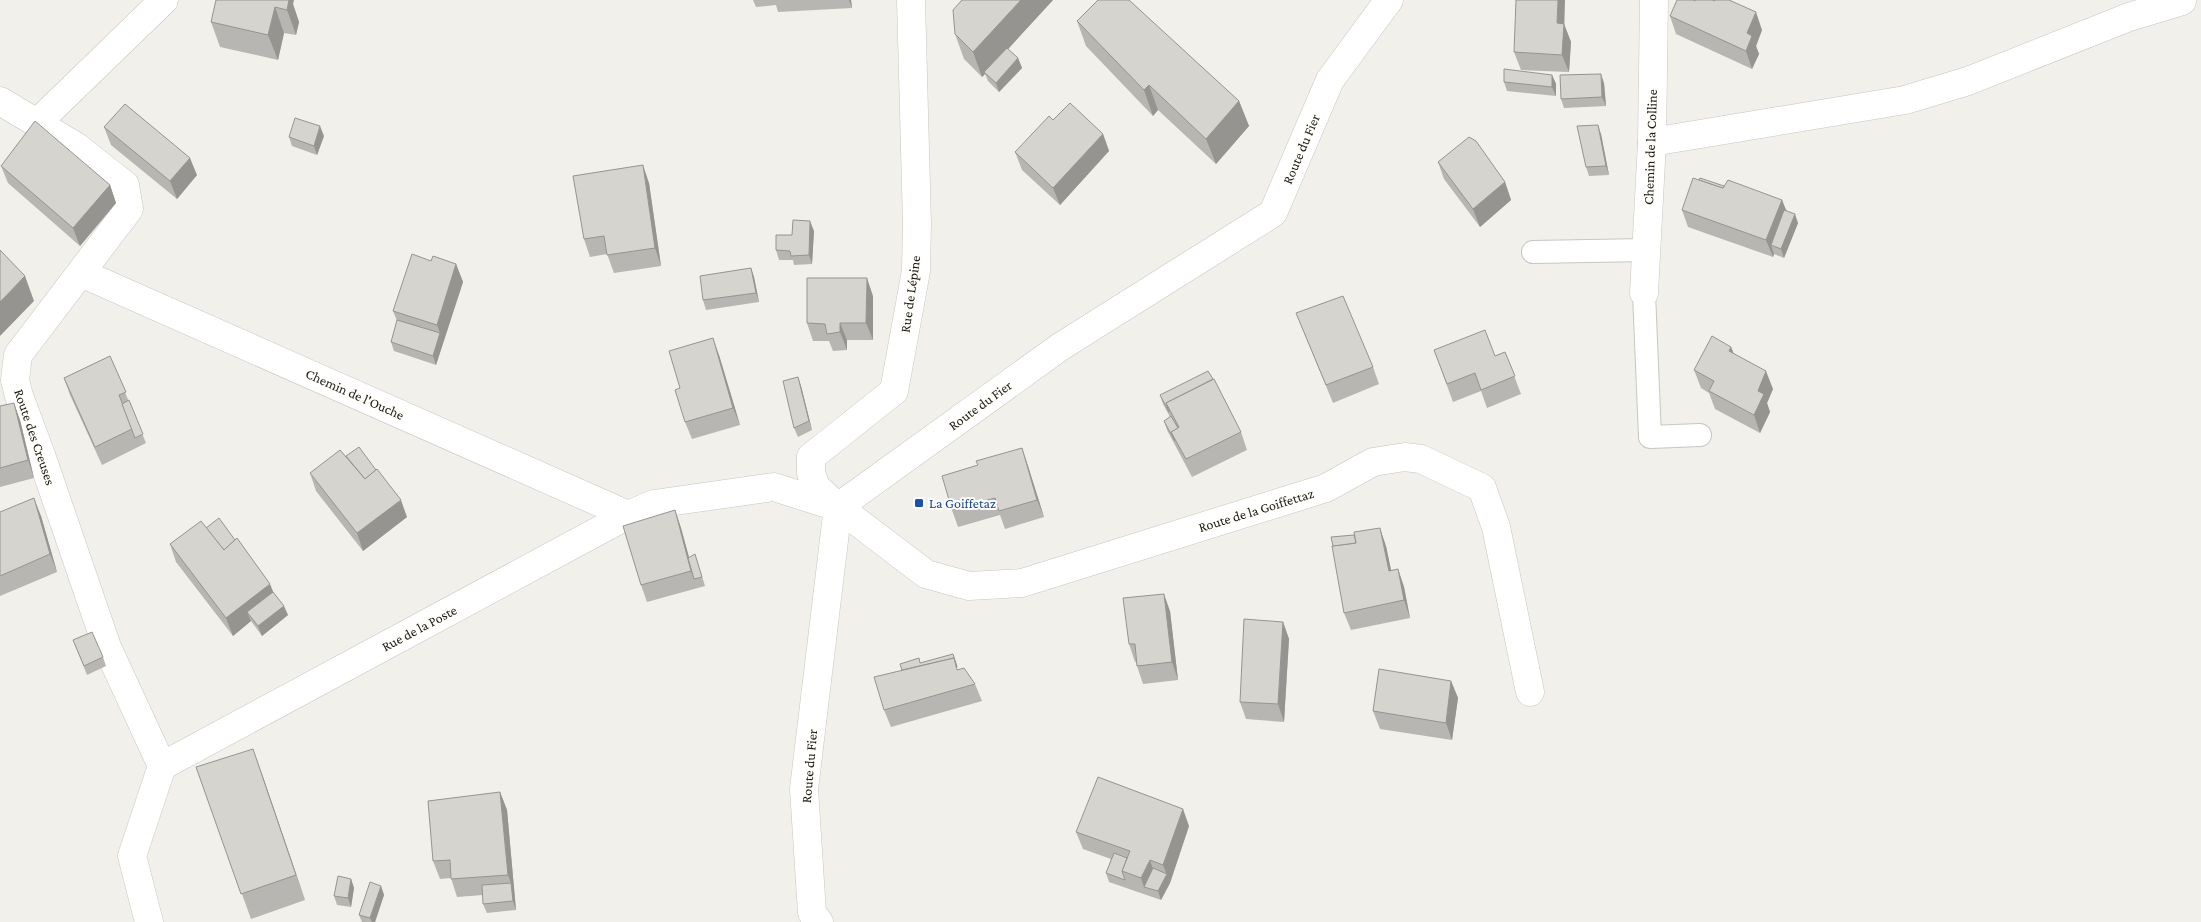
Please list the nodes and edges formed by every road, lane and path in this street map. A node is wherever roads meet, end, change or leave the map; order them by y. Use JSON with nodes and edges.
{"nodes":[{"id":1,"x":164,"y":0,"type":"edge"},
{"id":2,"x":911,"y":0,"type":"edge"},
{"id":3,"x":1389,"y":0,"type":"edge"},
{"id":4,"x":1654,"y":0,"type":"edge"},
{"id":5,"x":2182,"y":1,"type":"edge"},
{"id":6,"x":0,"y":101,"type":"edge"},
{"id":7,"x":37,"y":123,"type":"junction"},
{"id":8,"x":1652,"y":142,"type":"junction"},
{"id":9,"x":1646,"y":250,"type":"junction"},
{"id":10,"x":1533,"y":252,"type":"dead end"},
{"id":11,"x":81,"y":273,"type":"junction"},
{"id":12,"x":1644,"y":293,"type":"joint"},
{"id":13,"x":8,"y":384,"type":"edge"},
{"id":14,"x":1700,"y":436,"type":"dead end"},
{"id":15,"x":838,"y":507,"type":"junction"},
{"id":16,"x":628,"y":516,"type":"junction"},
{"id":17,"x":1530,"y":692,"type":"dead end"},
{"id":18,"x":162,"y":766,"type":"junction"},
{"id":19,"x":149,"y":922,"type":"edge"},
{"id":20,"x":819,"y":922,"type":"edge"}],
"edges":[{"from":1,"to":7,"type":"street"},
{"from":2,"to":15,"type":"street","name":"Rue de Lépine"},
{"from":3,"to":15,"type":"street","name":"Route du Fier"},
{"from":4,"to":8,"type":"street","name":"Chemin de la Colline"},
{"from":5,"to":8,"type":"street"},
{"from":6,"to":7,"type":"street","name":"Route des Creuses"},
{"from":7,"to":11,"type":"street","name":"Route des Creuses"},
{"from":8,"to":9,"type":"street","name":"Chemin de la Colline"},
{"from":9,"to":10,"type":"lane"},
{"from":9,"to":12,"type":"street","name":"Chemin de la Colline"},
{"from":11,"to":13,"type":"street","name":"Route des Creuses"},
{"from":11,"to":16,"type":"street","name":"Chemin de l'Ouche"},
{"from":12,"to":14,"type":"lane"},
{"from":13,"to":18,"type":"street","name":"Route des Creuses"},
{"from":15,"to":16,"type":"street","name":"Rue de la Poste"},
{"from":15,"to":17,"type":"street","name":"Route de la Goiffettaz"},
{"from":15,"to":20,"type":"street","name":"Route du Fier"},
{"from":16,"to":18,"type":"street","name":"Rue de la Poste"},
{"from":18,"to":19,"type":"street"}]}
